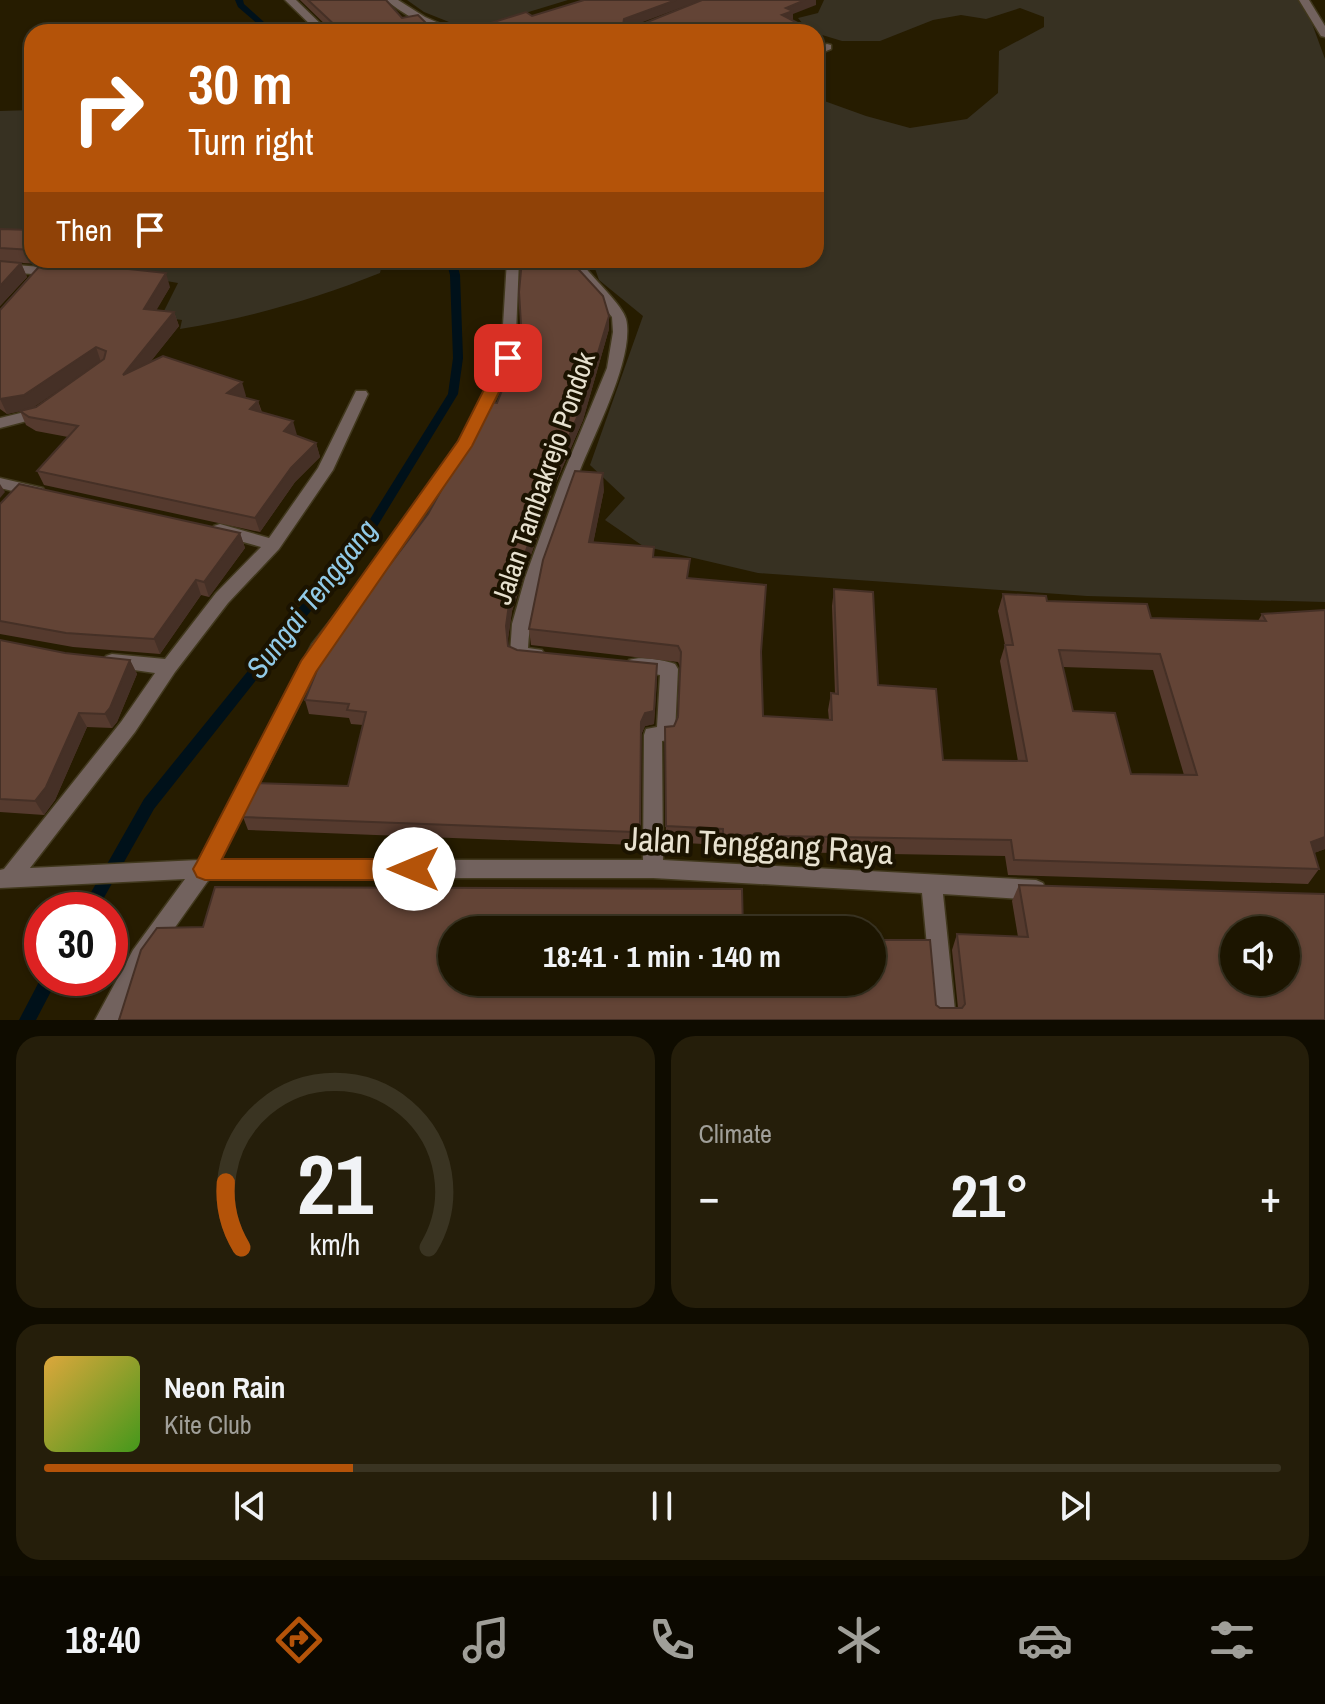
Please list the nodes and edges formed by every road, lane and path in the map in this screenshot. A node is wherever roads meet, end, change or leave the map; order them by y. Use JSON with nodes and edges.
{"nodes":[{"id":1,"x":290,"y":0,"type":"edge"},
{"id":2,"x":391,"y":0,"type":"edge"},
{"id":3,"x":1304,"y":0,"type":"edge"},
{"id":4,"x":316,"y":24,"type":"edge"},
{"id":5,"x":434,"y":24,"type":"edge"},
{"id":6,"x":1325,"y":34,"type":"edge"},
{"id":7,"x":827,"y":47,"type":"dead end"},
{"id":8,"x":824,"y":48,"type":"edge"},
{"id":9,"x":0,"y":268,"type":"edge"},
{"id":10,"x":513,"y":268,"type":"edge"},
{"id":11,"x":579,"y":268,"type":"edge"},
{"id":12,"x":25,"y":292,"type":"edge"},
{"id":13,"x":361,"y":394,"type":"dead end"},
{"id":14,"x":58,"y":400,"type":"edge"},
{"id":15,"x":0,"y":423,"type":"edge"},
{"id":16,"x":0,"y":483,"type":"edge"},
{"id":17,"x":51,"y":496,"type":"edge"},
{"id":18,"x":203,"y":526,"type":"edge"},
{"id":19,"x":273,"y":545,"type":"junction"},
{"id":20,"x":549,"y":657,"type":"edge"},
{"id":21,"x":100,"y":660,"type":"edge"},
{"id":22,"x":609,"y":663,"type":"edge"},
{"id":23,"x":169,"y":667,"type":"junction"},
{"id":24,"x":653,"y":869,"type":"junction"},
{"id":25,"x":197,"y":870,"type":"junction"},
{"id":26,"x":5,"y":878,"type":"edge"},
{"id":27,"x":932,"y":886,"type":"junction"},
{"id":28,"x":1056,"y":891,"type":"edge"},
{"id":29,"x":106,"y":1020,"type":"edge"},
{"id":30,"x":945,"y":1020,"type":"edge"}],
"edges":[{"from":1,"to":4,"type":"street"},
{"from":2,"to":5,"type":"street"},
{"from":3,"to":6,"type":"street"},
{"from":7,"to":8,"type":"street"},
{"from":9,"to":12,"type":"street"},
{"from":10,"to":25,"type":"street"},
{"from":11,"to":20,"type":"street","name":"Jalan Tambakrejo Pondok"},
{"from":13,"to":19,"type":"street"},
{"from":14,"to":15,"type":"street"},
{"from":16,"to":17,"type":"street"},
{"from":18,"to":19,"type":"street"},
{"from":19,"to":23,"type":"street"},
{"from":21,"to":23,"type":"street"},
{"from":22,"to":24,"type":"street"},
{"from":23,"to":26,"type":"street"},
{"from":24,"to":25,"type":"street","name":"Jalan Tenggang Raya"},
{"from":24,"to":27,"type":"street","name":"Jalan Tenggang Raya"},
{"from":25,"to":26,"type":"street","name":"Jalan Tenggang Raya"},
{"from":25,"to":29,"type":"street"},
{"from":27,"to":28,"type":"street","name":"Jalan Tenggang Raya"},
{"from":27,"to":30,"type":"street"}]}
